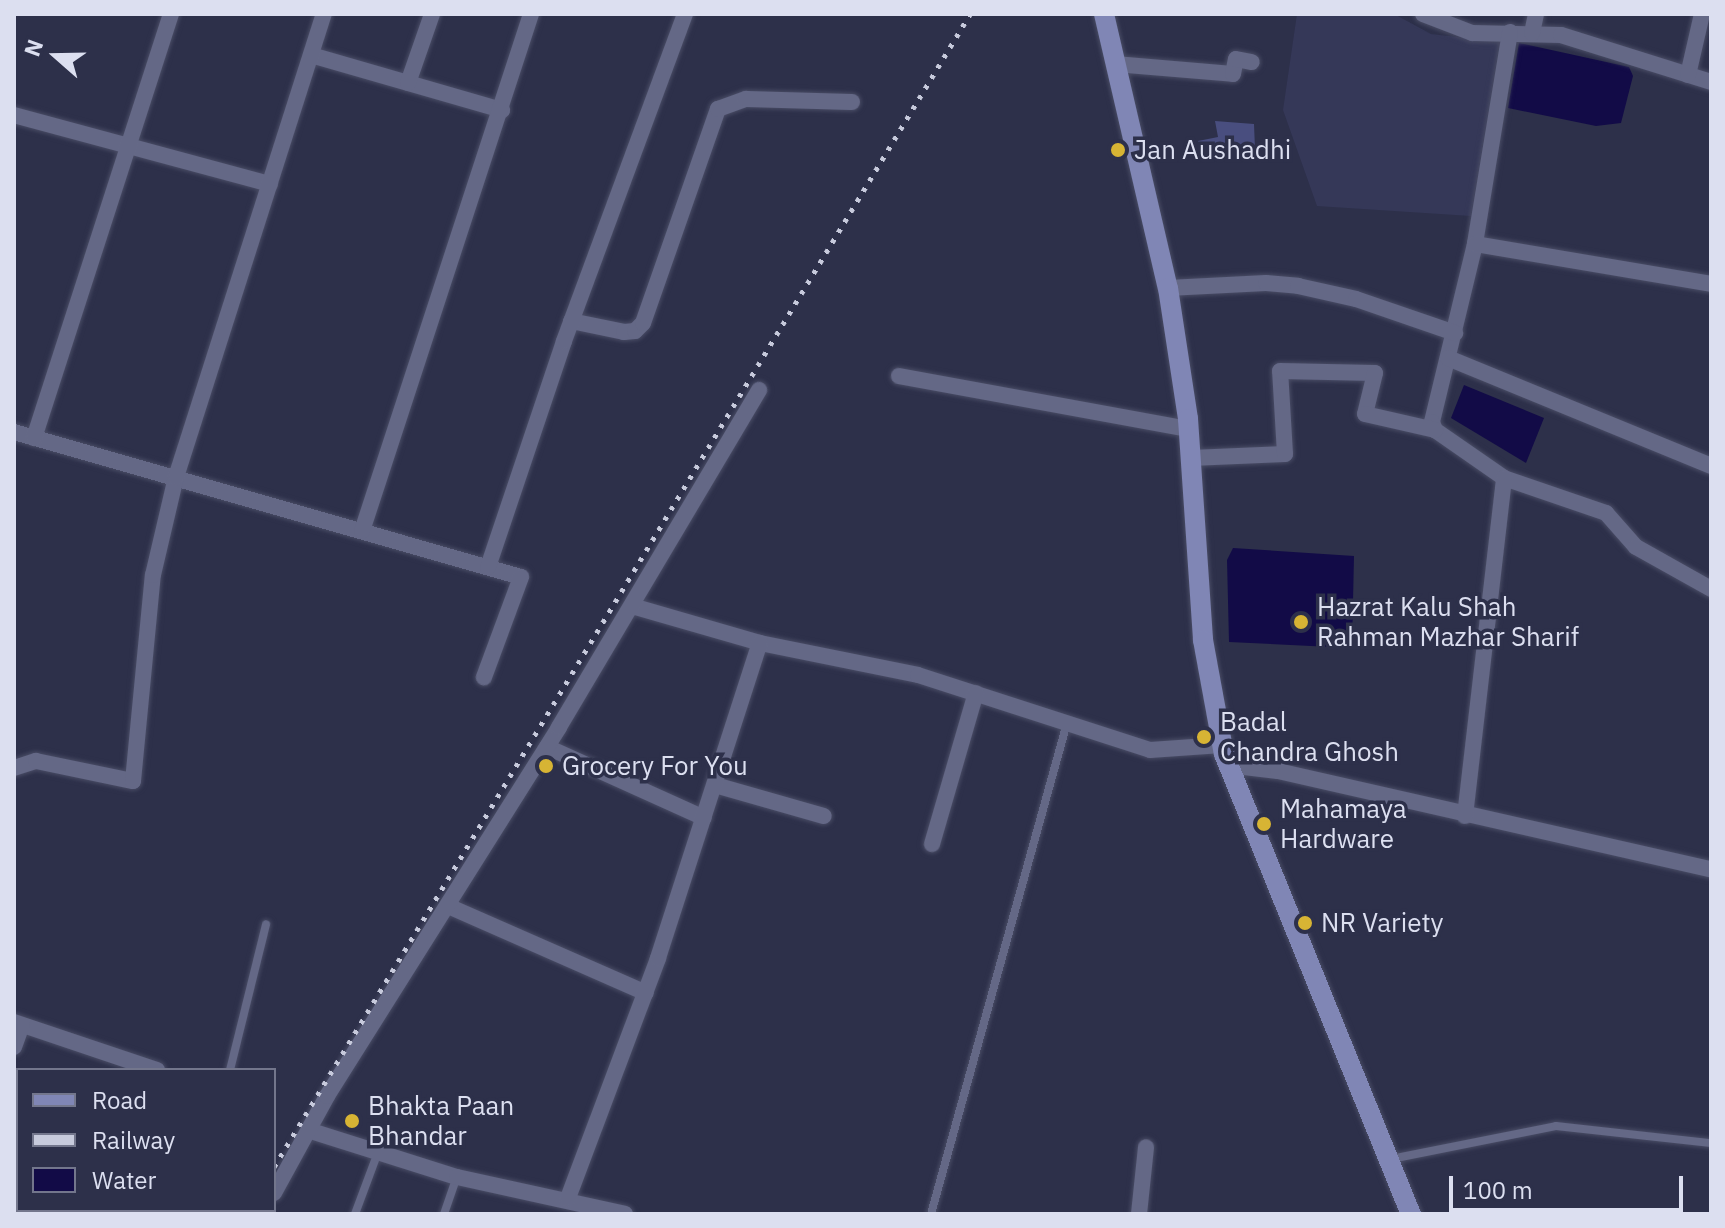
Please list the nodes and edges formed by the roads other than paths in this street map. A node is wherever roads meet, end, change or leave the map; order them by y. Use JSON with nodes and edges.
{"nodes":[{"id":1,"x":171,"y":14,"type":"edge"},
{"id":2,"x":324,"y":14,"type":"edge"},
{"id":3,"x":432,"y":14,"type":"edge"},
{"id":4,"x":531,"y":14,"type":"edge"},
{"id":5,"x":685,"y":14,"type":"edge"},
{"id":6,"x":1104,"y":14,"type":"edge"},
{"id":7,"x":1423,"y":14,"type":"edge"},
{"id":8,"x":1536,"y":14,"type":"edge"},
{"id":9,"x":1702,"y":14,"type":"edge"},
{"id":10,"x":1510,"y":32,"type":"junction"},
{"id":11,"x":1532,"y":33,"type":"junction"},
{"id":12,"x":311,"y":55,"type":"junction"},
{"id":13,"x":1252,"y":62,"type":"dead end"},
{"id":14,"x":1115,"y":64,"type":"junction"},
{"id":15,"x":1688,"y":75,"type":"junction"},
{"id":16,"x":1711,"y":82,"type":"edge"},
{"id":17,"x":408,"y":83,"type":"junction"},
{"id":18,"x":852,"y":102,"type":"dead end"},
{"id":19,"x":502,"y":110,"type":"junction"},
{"id":20,"x":14,"y":115,"type":"edge"},
{"id":21,"x":128,"y":144,"type":"junction"},
{"id":22,"x":270,"y":184,"type":"junction"},
{"id":23,"x":1475,"y":244,"type":"junction"},
{"id":24,"x":1711,"y":284,"type":"edge"},
{"id":25,"x":1168,"y":288,"type":"junction"},
{"id":26,"x":571,"y":321,"type":"junction"},
{"id":27,"x":1455,"y":333,"type":"junction"},
{"id":28,"x":1448,"y":358,"type":"junction"},
{"id":29,"x":899,"y":376,"type":"dead end"},
{"id":30,"x":759,"y":390,"type":"dead end"},
{"id":31,"x":1189,"y":429,"type":"junction"},
{"id":32,"x":1435,"y":430,"type":"junction"},
{"id":33,"x":14,"y":432,"type":"edge"},
{"id":34,"x":34,"y":438,"type":"junction"},
{"id":35,"x":1191,"y":458,"type":"junction"},
{"id":36,"x":1711,"y":466,"type":"edge"},
{"id":37,"x":176,"y":477,"type":"junction"},
{"id":38,"x":1504,"y":478,"type":"junction"},
{"id":39,"x":362,"y":531,"type":"junction"},
{"id":40,"x":488,"y":567,"type":"junction"},
{"id":41,"x":1711,"y":589,"type":"edge"},
{"id":42,"x":632,"y":606,"type":"junction"},
{"id":43,"x":760,"y":643,"type":"junction"},
{"id":44,"x":484,"y":677,"type":"dead end"},
{"id":45,"x":976,"y":693,"type":"junction"},
{"id":46,"x":1067,"y":723,"type":"junction"},
{"id":47,"x":547,"y":747,"type":"junction"},
{"id":48,"x":1224,"y":755,"type":"junction"},
{"id":49,"x":14,"y":768,"type":"edge"},
{"id":50,"x":715,"y":785,"type":"junction"},
{"id":51,"x":824,"y":816,"type":"dead end"},
{"id":52,"x":1465,"y":816,"type":"junction"},
{"id":53,"x":704,"y":818,"type":"junction"},
{"id":54,"x":932,"y":844,"type":"dead end"},
{"id":55,"x":1711,"y":869,"type":"edge"},
{"id":56,"x":448,"y":906,"type":"junction"},
{"id":57,"x":266,"y":924,"type":"dead end"},
{"id":58,"x":646,"y":993,"type":"junction"},
{"id":59,"x":18,"y":1024,"type":"edge"},
{"id":60,"x":14,"y":1047,"type":"edge"},
{"id":61,"x":151,"y":1068,"type":"edge"},
{"id":62,"x":230,"y":1068,"type":"edge"},
{"id":63,"x":311,"y":1131,"type":"junction"},
{"id":64,"x":1711,"y":1143,"type":"edge"},
{"id":65,"x":1146,"y":1147,"type":"dead end"},
{"id":66,"x":378,"y":1152,"type":"junction"},
{"id":67,"x":1387,"y":1160,"type":"junction"},
{"id":68,"x":457,"y":1177,"type":"junction"},
{"id":69,"x":276,"y":1190,"type":"edge"},
{"id":70,"x":568,"y":1198,"type":"junction"},
{"id":71,"x":1406,"y":1210,"type":"edge"},
{"id":72,"x":355,"y":1214,"type":"edge"},
{"id":73,"x":444,"y":1214,"type":"edge"},
{"id":74,"x":562,"y":1214,"type":"edge"},
{"id":75,"x":625,"y":1214,"type":"edge"},
{"id":76,"x":931,"y":1214,"type":"edge"},
{"id":77,"x":1139,"y":1214,"type":"edge"}],
"edges":[{"from":1,"to":21,"type":"street"},
{"from":2,"to":12,"type":"street"},
{"from":3,"to":17,"type":"street"},
{"from":4,"to":19,"type":"street"},
{"from":5,"to":26,"type":"street"},
{"from":6,"to":14,"type":"street"},
{"from":7,"to":10,"type":"street"},
{"from":8,"to":11,"type":"street"},
{"from":9,"to":15,"type":"street"},
{"from":10,"to":11,"type":"street"},
{"from":10,"to":23,"type":"street"},
{"from":11,"to":15,"type":"street"},
{"from":12,"to":17,"type":"street"},
{"from":12,"to":22,"type":"street"},
{"from":13,"to":14,"type":"street"},
{"from":14,"to":25,"type":"street"},
{"from":15,"to":16,"type":"street"},
{"from":17,"to":19,"type":"street"},
{"from":18,"to":26,"type":"street"},
{"from":19,"to":39,"type":"street"},
{"from":20,"to":21,"type":"street"},
{"from":21,"to":22,"type":"street"},
{"from":21,"to":34,"type":"street"},
{"from":22,"to":37,"type":"street"},
{"from":23,"to":24,"type":"street"},
{"from":23,"to":27,"type":"street"},
{"from":25,"to":27,"type":"street"},
{"from":25,"to":31,"type":"street"},
{"from":26,"to":40,"type":"street"},
{"from":27,"to":28,"type":"street"},
{"from":28,"to":32,"type":"street"},
{"from":28,"to":36,"type":"street"},
{"from":29,"to":31,"type":"street"},
{"from":30,"to":42,"type":"street"},
{"from":31,"to":35,"type":"street"},
{"from":32,"to":35,"type":"street"},
{"from":32,"to":38,"type":"street"},
{"from":33,"to":34,"type":"street"},
{"from":34,"to":37,"type":"street"},
{"from":35,"to":48,"type":"street"},
{"from":37,"to":39,"type":"street"},
{"from":37,"to":49,"type":"street"},
{"from":38,"to":41,"type":"street"},
{"from":38,"to":52,"type":"street"},
{"from":39,"to":40,"type":"street"},
{"from":40,"to":44,"type":"street"},
{"from":42,"to":43,"type":"street"},
{"from":42,"to":47,"type":"street"},
{"from":43,"to":45,"type":"street"},
{"from":43,"to":50,"type":"street"},
{"from":45,"to":46,"type":"street"},
{"from":45,"to":54,"type":"street"},
{"from":46,"to":48,"type":"street"},
{"from":46,"to":76,"type":"lane"},
{"from":47,"to":53,"type":"street"},
{"from":47,"to":56,"type":"street"},
{"from":48,"to":52,"type":"street"},
{"from":48,"to":67,"type":"street"},
{"from":50,"to":51,"type":"street"},
{"from":50,"to":53,"type":"street"},
{"from":52,"to":55,"type":"street"},
{"from":53,"to":58,"type":"street"},
{"from":56,"to":58,"type":"street"},
{"from":56,"to":63,"type":"street"},
{"from":57,"to":62,"type":"lane"},
{"from":58,"to":70,"type":"street"},
{"from":59,"to":60,"type":"street"},
{"from":59,"to":61,"type":"street"},
{"from":63,"to":66,"type":"street"},
{"from":63,"to":69,"type":"street"},
{"from":64,"to":67,"type":"lane"},
{"from":65,"to":77,"type":"street"},
{"from":66,"to":68,"type":"street"},
{"from":66,"to":72,"type":"lane"},
{"from":67,"to":71,"type":"street"},
{"from":68,"to":70,"type":"street"},
{"from":68,"to":73,"type":"lane"},
{"from":70,"to":74,"type":"lane"},
{"from":70,"to":75,"type":"street"}]}
